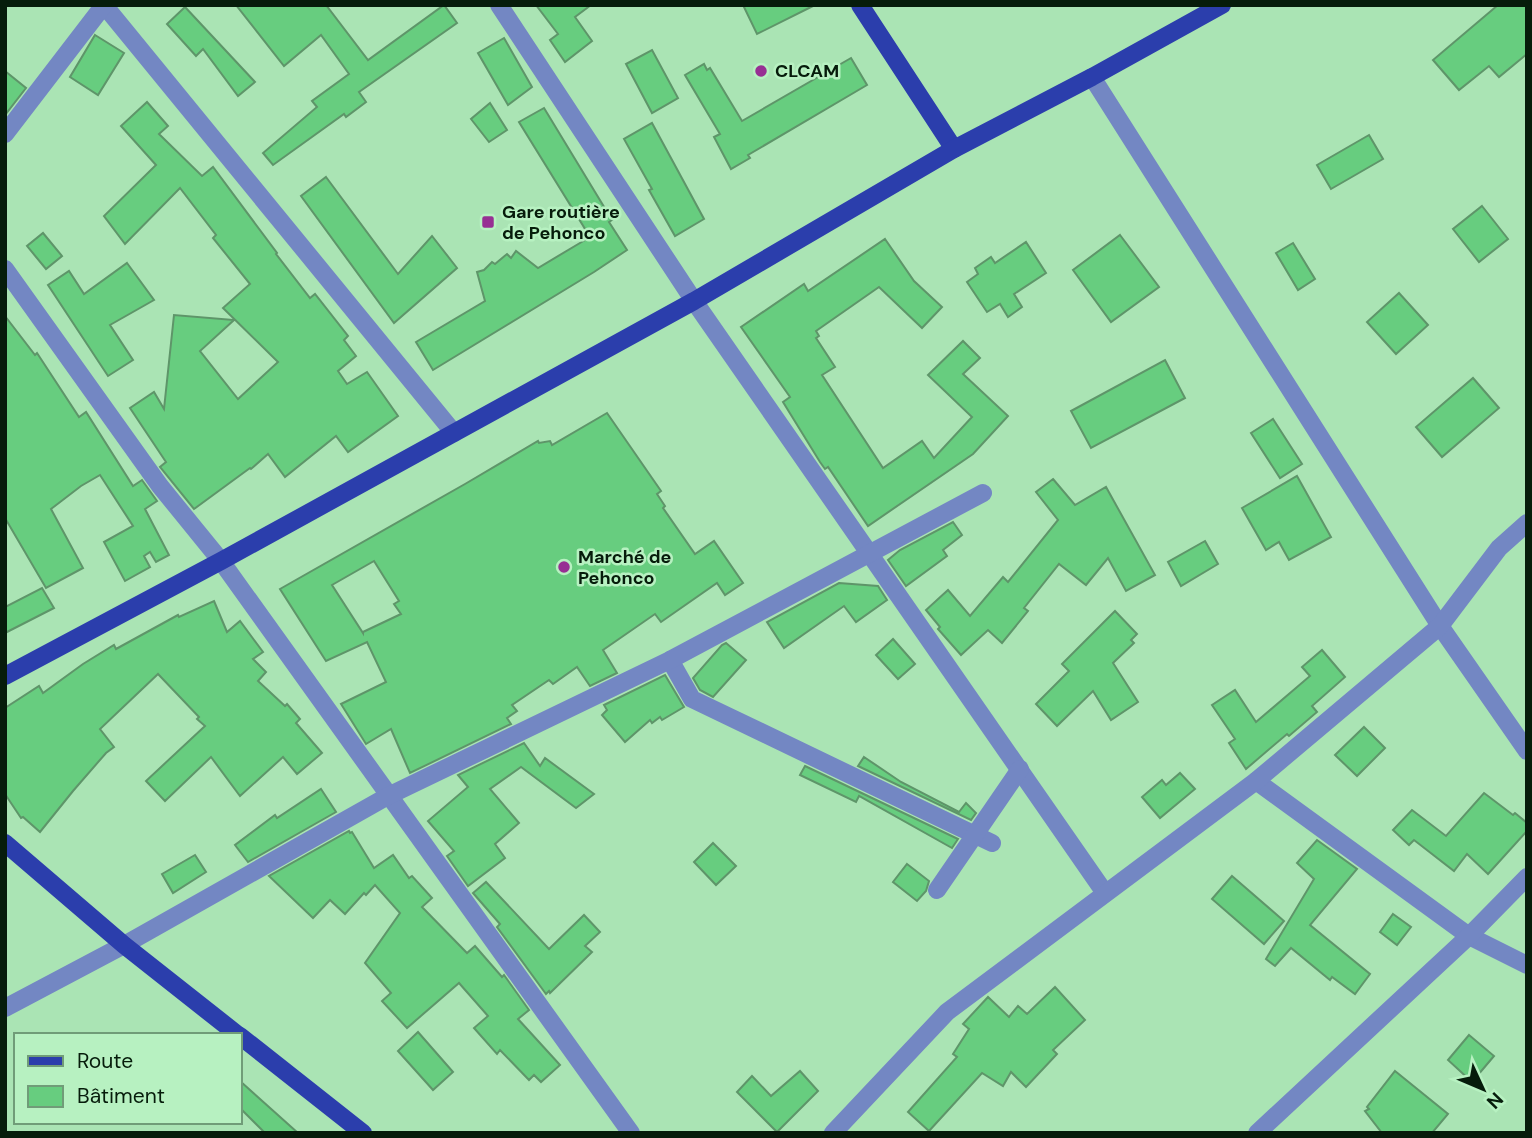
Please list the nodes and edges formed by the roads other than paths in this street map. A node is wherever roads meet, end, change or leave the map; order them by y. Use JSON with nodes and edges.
{"nodes":[{"id":1,"x":104,"y":5,"type":"edge"},
{"id":2,"x":499,"y":5,"type":"edge"},
{"id":3,"x":860,"y":5,"type":"edge"},
{"id":4,"x":1222,"y":5,"type":"edge"},
{"id":5,"x":1092,"y":77,"type":"junction"},
{"id":6,"x":5,"y":134,"type":"edge"},
{"id":7,"x":954,"y":149,"type":"junction"},
{"id":8,"x":5,"y":269,"type":"edge"},
{"id":9,"x":694,"y":301,"type":"junction"},
{"id":10,"x":454,"y":433,"type":"junction"},
{"id":11,"x":983,"y":494,"type":"dead end"},
{"id":12,"x":1527,"y":523,"type":"edge"},
{"id":13,"x":870,"y":553,"type":"junction"},
{"id":14,"x":221,"y":561,"type":"junction"},
{"id":15,"x":1440,"y":626,"type":"junction"},
{"id":16,"x":670,"y":660,"type":"junction"},
{"id":17,"x":5,"y":676,"type":"edge"},
{"id":18,"x":1527,"y":751,"type":"edge"},
{"id":19,"x":1020,"y":769,"type":"junction"},
{"id":20,"x":1256,"y":781,"type":"junction"},
{"id":21,"x":388,"y":796,"type":"junction"},
{"id":22,"x":974,"y":835,"type":"junction"},
{"id":23,"x":992,"y":843,"type":"dead end"},
{"id":24,"x":5,"y":844,"type":"edge"},
{"id":25,"x":1527,"y":877,"type":"edge"},
{"id":26,"x":937,"y":890,"type":"dead end"},
{"id":27,"x":1105,"y":893,"type":"junction"},
{"id":28,"x":1469,"y":936,"type":"junction"},
{"id":29,"x":124,"y":945,"type":"junction"},
{"id":30,"x":1527,"y":965,"type":"edge"},
{"id":31,"x":5,"y":1008,"type":"edge"},
{"id":32,"x":236,"y":1033,"type":"edge"},
{"id":33,"x":242,"y":1037,"type":"edge"},
{"id":34,"x":363,"y":1133,"type":"edge"},
{"id":35,"x":631,"y":1133,"type":"edge"},
{"id":36,"x":833,"y":1133,"type":"edge"},
{"id":37,"x":1257,"y":1133,"type":"edge"}],
"edges":[{"from":1,"to":6,"type":"street"},
{"from":1,"to":10,"type":"street"},
{"from":2,"to":9,"type":"street"},
{"from":3,"to":7,"type":"main road"},
{"from":4,"to":5,"type":"main road"},
{"from":5,"to":7,"type":"main road"},
{"from":5,"to":15,"type":"street"},
{"from":7,"to":9,"type":"main road"},
{"from":8,"to":14,"type":"street"},
{"from":9,"to":10,"type":"main road"},
{"from":9,"to":13,"type":"street"},
{"from":10,"to":14,"type":"main road"},
{"from":11,"to":13,"type":"street"},
{"from":12,"to":15,"type":"street"},
{"from":13,"to":16,"type":"street"},
{"from":13,"to":19,"type":"street"},
{"from":14,"to":17,"type":"main road"},
{"from":14,"to":21,"type":"street"},
{"from":15,"to":18,"type":"street"},
{"from":15,"to":20,"type":"street"},
{"from":16,"to":21,"type":"street"},
{"from":16,"to":22,"type":"street"},
{"from":19,"to":22,"type":"street"},
{"from":19,"to":27,"type":"street"},
{"from":20,"to":27,"type":"street"},
{"from":20,"to":28,"type":"street"},
{"from":21,"to":29,"type":"street"},
{"from":21,"to":35,"type":"street"},
{"from":22,"to":23,"type":"street"},
{"from":22,"to":26,"type":"street"},
{"from":24,"to":29,"type":"main road"},
{"from":25,"to":28,"type":"street"},
{"from":27,"to":36,"type":"street"},
{"from":28,"to":30,"type":"street"},
{"from":28,"to":37,"type":"street"},
{"from":29,"to":31,"type":"street"},
{"from":29,"to":32,"type":"main road"},
{"from":33,"to":34,"type":"main road"}]}
